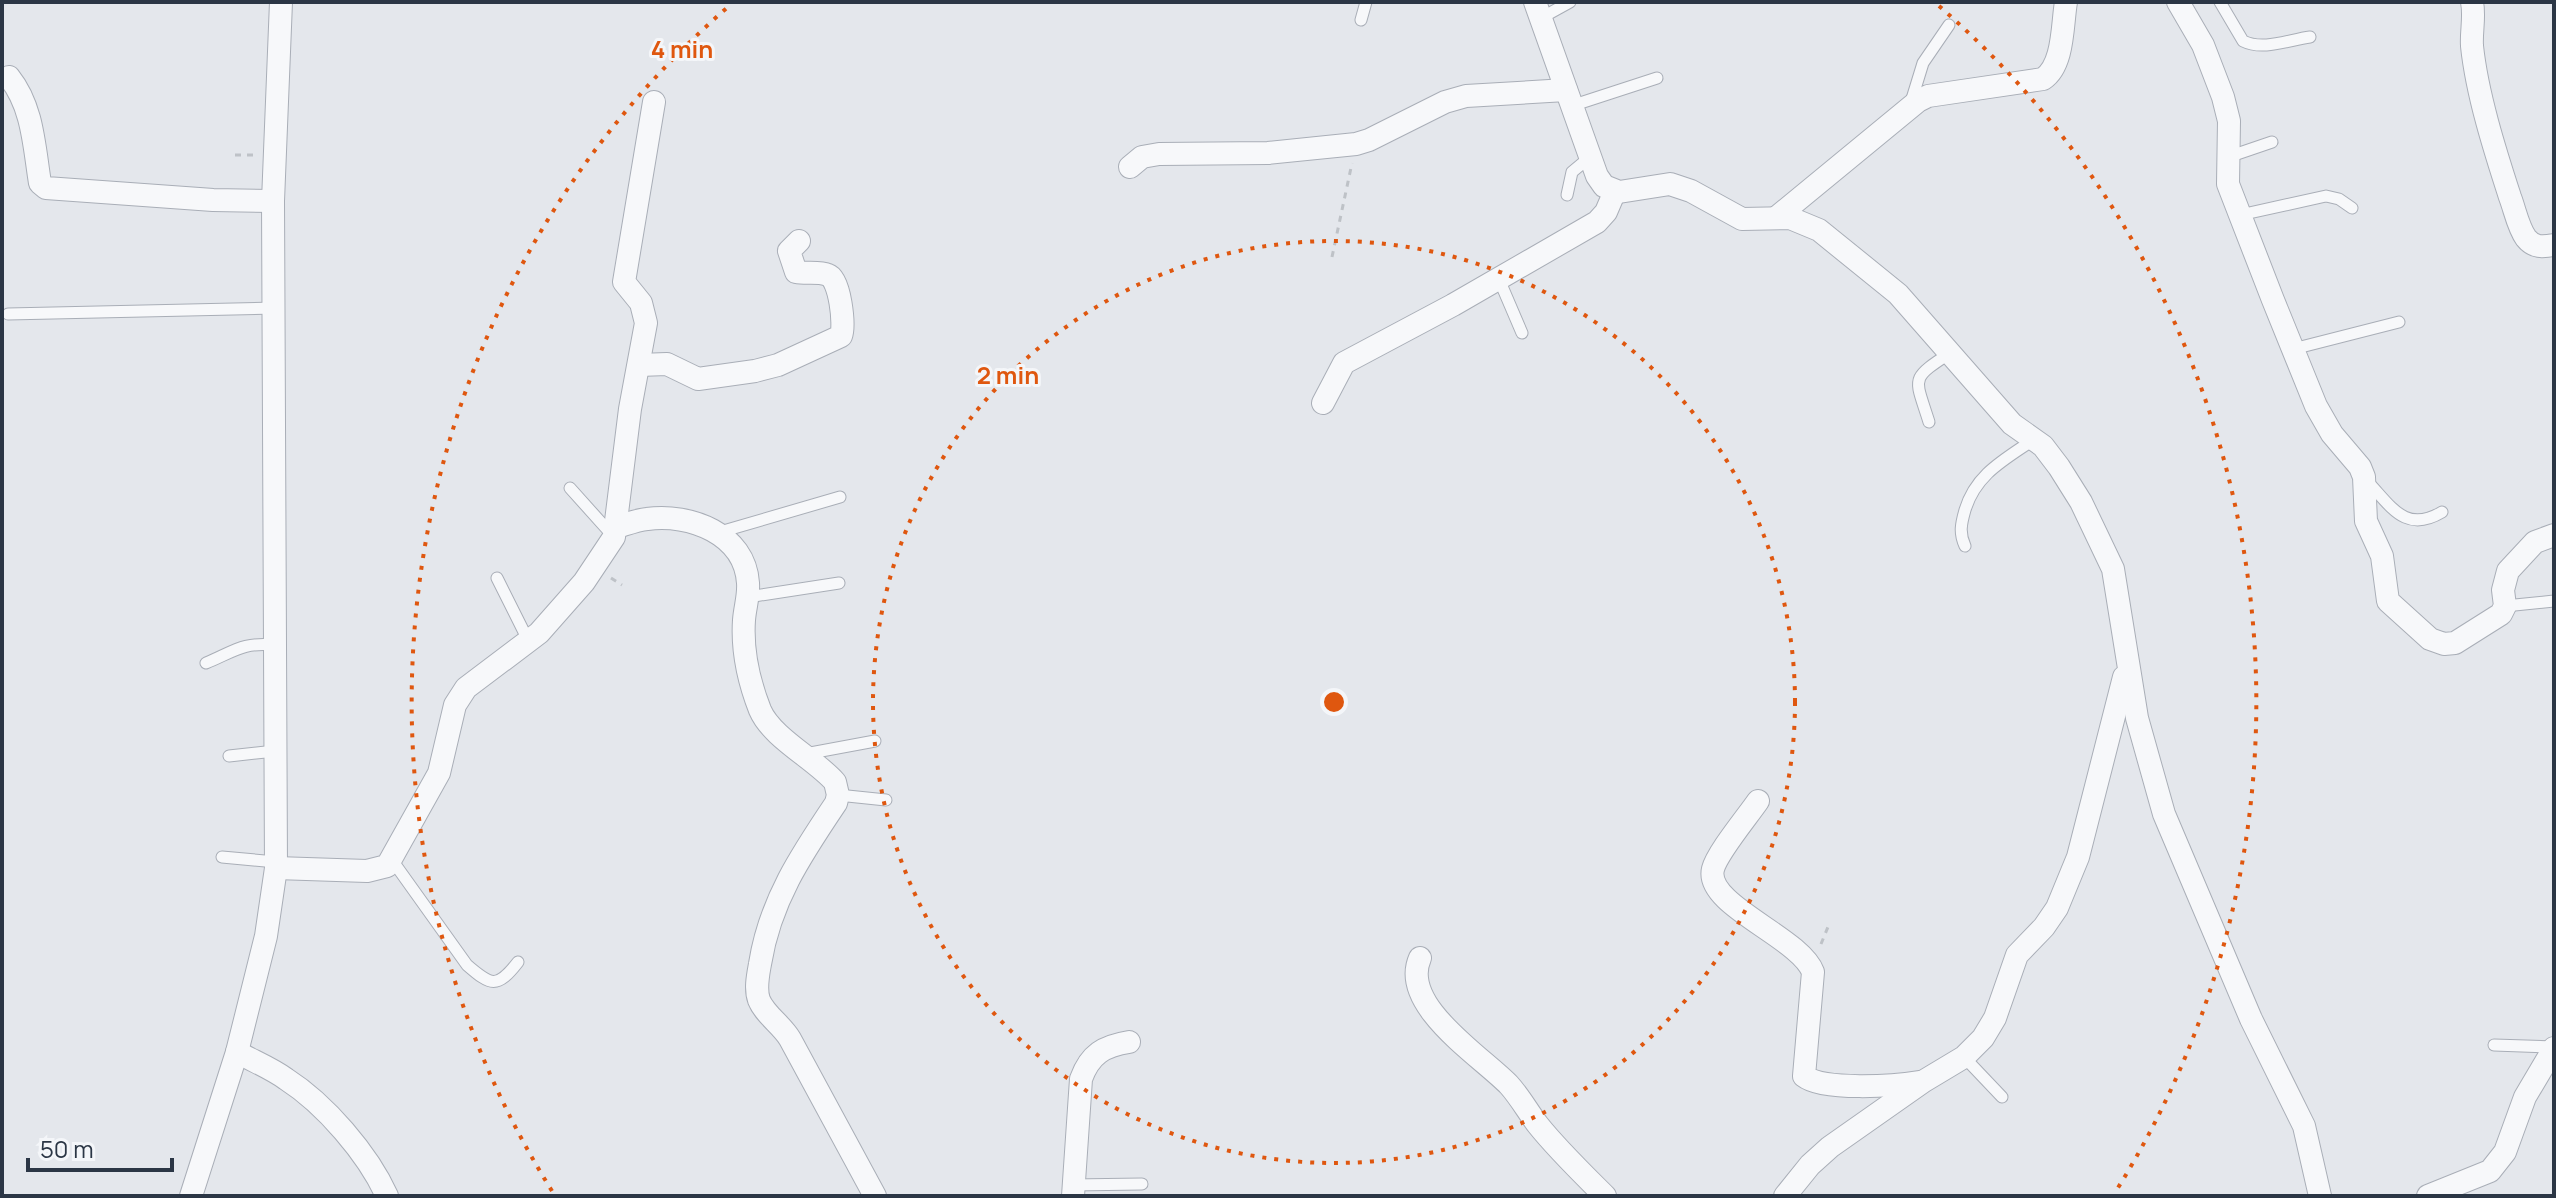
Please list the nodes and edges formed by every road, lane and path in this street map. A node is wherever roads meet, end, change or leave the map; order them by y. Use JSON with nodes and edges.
{"nodes":[{"id":1,"x":281,"y":2,"type":"edge"},
{"id":2,"x":1366,"y":2,"type":"edge"},
{"id":3,"x":1570,"y":2,"type":"edge"},
{"id":4,"x":2066,"y":2,"type":"edge"},
{"id":5,"x":2178,"y":2,"type":"edge"},
{"id":6,"x":2220,"y":2,"type":"edge"},
{"id":7,"x":2472,"y":2,"type":"edge"},
{"id":8,"x":1538,"y":10,"type":"edge"},
{"id":9,"x":1361,"y":20,"type":"dead end"},
{"id":10,"x":1949,"y":25,"type":"dead end"},
{"id":11,"x":2310,"y":37,"type":"dead end"},
{"id":12,"x":9,"y":77,"type":"dead end"},
{"id":13,"x":1657,"y":78,"type":"dead end"},
{"id":14,"x":1569,"y":98,"type":"junction"},
{"id":15,"x":654,"y":102,"type":"dead end"},
{"id":16,"x":1910,"y":107,"type":"junction"},
{"id":17,"x":2272,"y":142,"type":"dead end"},
{"id":18,"x":1356,"y":144,"type":"junction"},
{"id":19,"x":1590,"y":157,"type":"junction"},
{"id":20,"x":2228,"y":157,"type":"junction"},
{"id":21,"x":1130,"y":167,"type":"dead end"},
{"id":22,"x":1615,"y":191,"type":"junction"},
{"id":23,"x":1567,"y":195,"type":"dead end"},
{"id":24,"x":273,"y":201,"type":"junction"},
{"id":25,"x":2352,"y":208,"type":"dead end"},
{"id":26,"x":2240,"y":215,"type":"junction"},
{"id":27,"x":1777,"y":217,"type":"junction"},
{"id":28,"x":799,"y":241,"type":"dead end"},
{"id":29,"x":2554,"y":245,"type":"edge"},
{"id":30,"x":1332,"y":257,"type":"dead end"},
{"id":31,"x":1498,"y":277,"type":"junction"},
{"id":32,"x":274,"y":308,"type":"junction"},
{"id":33,"x":8,"y":314,"type":"dead end"},
{"id":34,"x":2399,"y":322,"type":"dead end"},
{"id":35,"x":1522,"y":333,"type":"dead end"},
{"id":36,"x":2293,"y":349,"type":"junction"},
{"id":37,"x":1951,"y":353,"type":"junction"},
{"id":38,"x":639,"y":365,"type":"junction"},
{"id":39,"x":1323,"y":403,"type":"dead end"},
{"id":40,"x":1929,"y":422,"type":"dead end"},
{"id":41,"x":2033,"y":440,"type":"junction"},
{"id":42,"x":2364,"y":477,"type":"junction"},
{"id":43,"x":570,"y":488,"type":"dead end"},
{"id":44,"x":840,"y":497,"type":"dead end"},
{"id":45,"x":2442,"y":512,"type":"dead end"},
{"id":46,"x":616,"y":532,"type":"junction"},
{"id":47,"x":720,"y":532,"type":"junction"},
{"id":48,"x":2554,"y":535,"type":"edge"},
{"id":49,"x":1965,"y":546,"type":"dead end"},
{"id":50,"x":497,"y":578,"type":"dead end"},
{"id":51,"x":839,"y":583,"type":"dead end"},
{"id":52,"x":748,"y":597,"type":"junction"},
{"id":53,"x":2554,"y":601,"type":"edge"},
{"id":54,"x":2505,"y":606,"type":"junction"},
{"id":55,"x":530,"y":642,"type":"junction"},
{"id":56,"x":275,"y":645,"type":"junction"},
{"id":57,"x":206,"y":663,"type":"dead end"},
{"id":58,"x":2127,"y":664,"type":"junction"},
{"id":59,"x":875,"y":741,"type":"dead end"},
{"id":60,"x":275,"y":751,"type":"junction"},
{"id":61,"x":805,"y":755,"type":"junction"},
{"id":62,"x":229,"y":756,"type":"dead end"},
{"id":63,"x":838,"y":795,"type":"junction"},
{"id":64,"x":886,"y":800,"type":"dead end"},
{"id":65,"x":1758,"y":801,"type":"dead end"},
{"id":66,"x":222,"y":857,"type":"dead end"},
{"id":67,"x":392,"y":860,"type":"junction"},
{"id":68,"x":276,"y":865,"type":"junction"},
{"id":69,"x":1420,"y":958,"type":"dead end"},
{"id":70,"x":518,"y":962,"type":"dead end"},
{"id":71,"x":1129,"y":1042,"type":"dead end"},
{"id":72,"x":2494,"y":1045,"type":"dead end"},
{"id":73,"x":2554,"y":1048,"type":"edge"},
{"id":74,"x":237,"y":1052,"type":"junction"},
{"id":75,"x":1964,"y":1057,"type":"junction"},
{"id":76,"x":1924,"y":1081,"type":"junction"},
{"id":77,"x":2002,"y":1097,"type":"dead end"},
{"id":78,"x":1142,"y":1184,"type":"dead end"},
{"id":79,"x":1072,"y":1191,"type":"edge"},
{"id":80,"x":191,"y":1196,"type":"edge"},
{"id":81,"x":387,"y":1196,"type":"edge"},
{"id":82,"x":875,"y":1196,"type":"edge"},
{"id":83,"x":1605,"y":1196,"type":"edge"},
{"id":84,"x":1785,"y":1196,"type":"edge"},
{"id":85,"x":2320,"y":1196,"type":"edge"},
{"id":86,"x":2428,"y":1196,"type":"edge"}],
"edges":[{"from":1,"to":24,"type":"street"},
{"from":2,"to":9,"type":"lane"},
{"from":3,"to":8,"type":"lane"},
{"from":4,"to":16,"type":"street"},
{"from":5,"to":20,"type":"street"},
{"from":6,"to":11,"type":"lane"},
{"from":7,"to":29,"type":"street"},
{"from":8,"to":14,"type":"street"},
{"from":10,"to":16,"type":"lane"},
{"from":12,"to":24,"type":"street"},
{"from":13,"to":14,"type":"lane"},
{"from":14,"to":18,"type":"street"},
{"from":14,"to":19,"type":"street"},
{"from":15,"to":38,"type":"street"},
{"from":16,"to":27,"type":"street"},
{"from":17,"to":20,"type":"lane"},
{"from":18,"to":21,"type":"street"},
{"from":18,"to":30,"type":"path"},
{"from":19,"to":22,"type":"street"},
{"from":19,"to":23,"type":"lane"},
{"from":20,"to":26,"type":"street"},
{"from":22,"to":27,"type":"street"},
{"from":22,"to":31,"type":"street"},
{"from":24,"to":32,"type":"street"},
{"from":25,"to":26,"type":"lane"},
{"from":26,"to":36,"type":"street"},
{"from":27,"to":37,"type":"street"},
{"from":28,"to":38,"type":"street"},
{"from":31,"to":35,"type":"lane"},
{"from":31,"to":39,"type":"street"},
{"from":32,"to":33,"type":"lane"},
{"from":32,"to":56,"type":"street"},
{"from":34,"to":36,"type":"lane"},
{"from":36,"to":42,"type":"street"},
{"from":37,"to":40,"type":"lane"},
{"from":37,"to":41,"type":"street"},
{"from":38,"to":46,"type":"street"},
{"from":41,"to":49,"type":"lane"},
{"from":41,"to":58,"type":"street"},
{"from":42,"to":45,"type":"lane"},
{"from":42,"to":54,"type":"street"},
{"from":43,"to":46,"type":"lane"},
{"from":44,"to":47,"type":"lane"},
{"from":46,"to":47,"type":"street"},
{"from":46,"to":55,"type":"street"},
{"from":47,"to":52,"type":"street"},
{"from":48,"to":54,"type":"street"},
{"from":50,"to":55,"type":"lane"},
{"from":51,"to":52,"type":"lane"},
{"from":52,"to":61,"type":"street"},
{"from":53,"to":54,"type":"lane"},
{"from":55,"to":67,"type":"street"},
{"from":56,"to":57,"type":"lane"},
{"from":56,"to":60,"type":"street"},
{"from":58,"to":75,"type":"street"},
{"from":58,"to":85,"type":"street"},
{"from":59,"to":61,"type":"lane"},
{"from":60,"to":62,"type":"lane"},
{"from":60,"to":68,"type":"street"},
{"from":61,"to":63,"type":"street"},
{"from":63,"to":64,"type":"lane"},
{"from":63,"to":82,"type":"street"},
{"from":65,"to":76,"type":"street"},
{"from":66,"to":68,"type":"lane"},
{"from":67,"to":68,"type":"street"},
{"from":67,"to":70,"type":"lane"},
{"from":68,"to":74,"type":"street"},
{"from":69,"to":83,"type":"street"},
{"from":71,"to":79,"type":"street"},
{"from":72,"to":73,"type":"lane"},
{"from":73,"to":86,"type":"street"},
{"from":74,"to":80,"type":"street"},
{"from":74,"to":81,"type":"street"},
{"from":75,"to":76,"type":"street"},
{"from":75,"to":77,"type":"lane"},
{"from":76,"to":84,"type":"street"},
{"from":78,"to":79,"type":"lane"}]}
